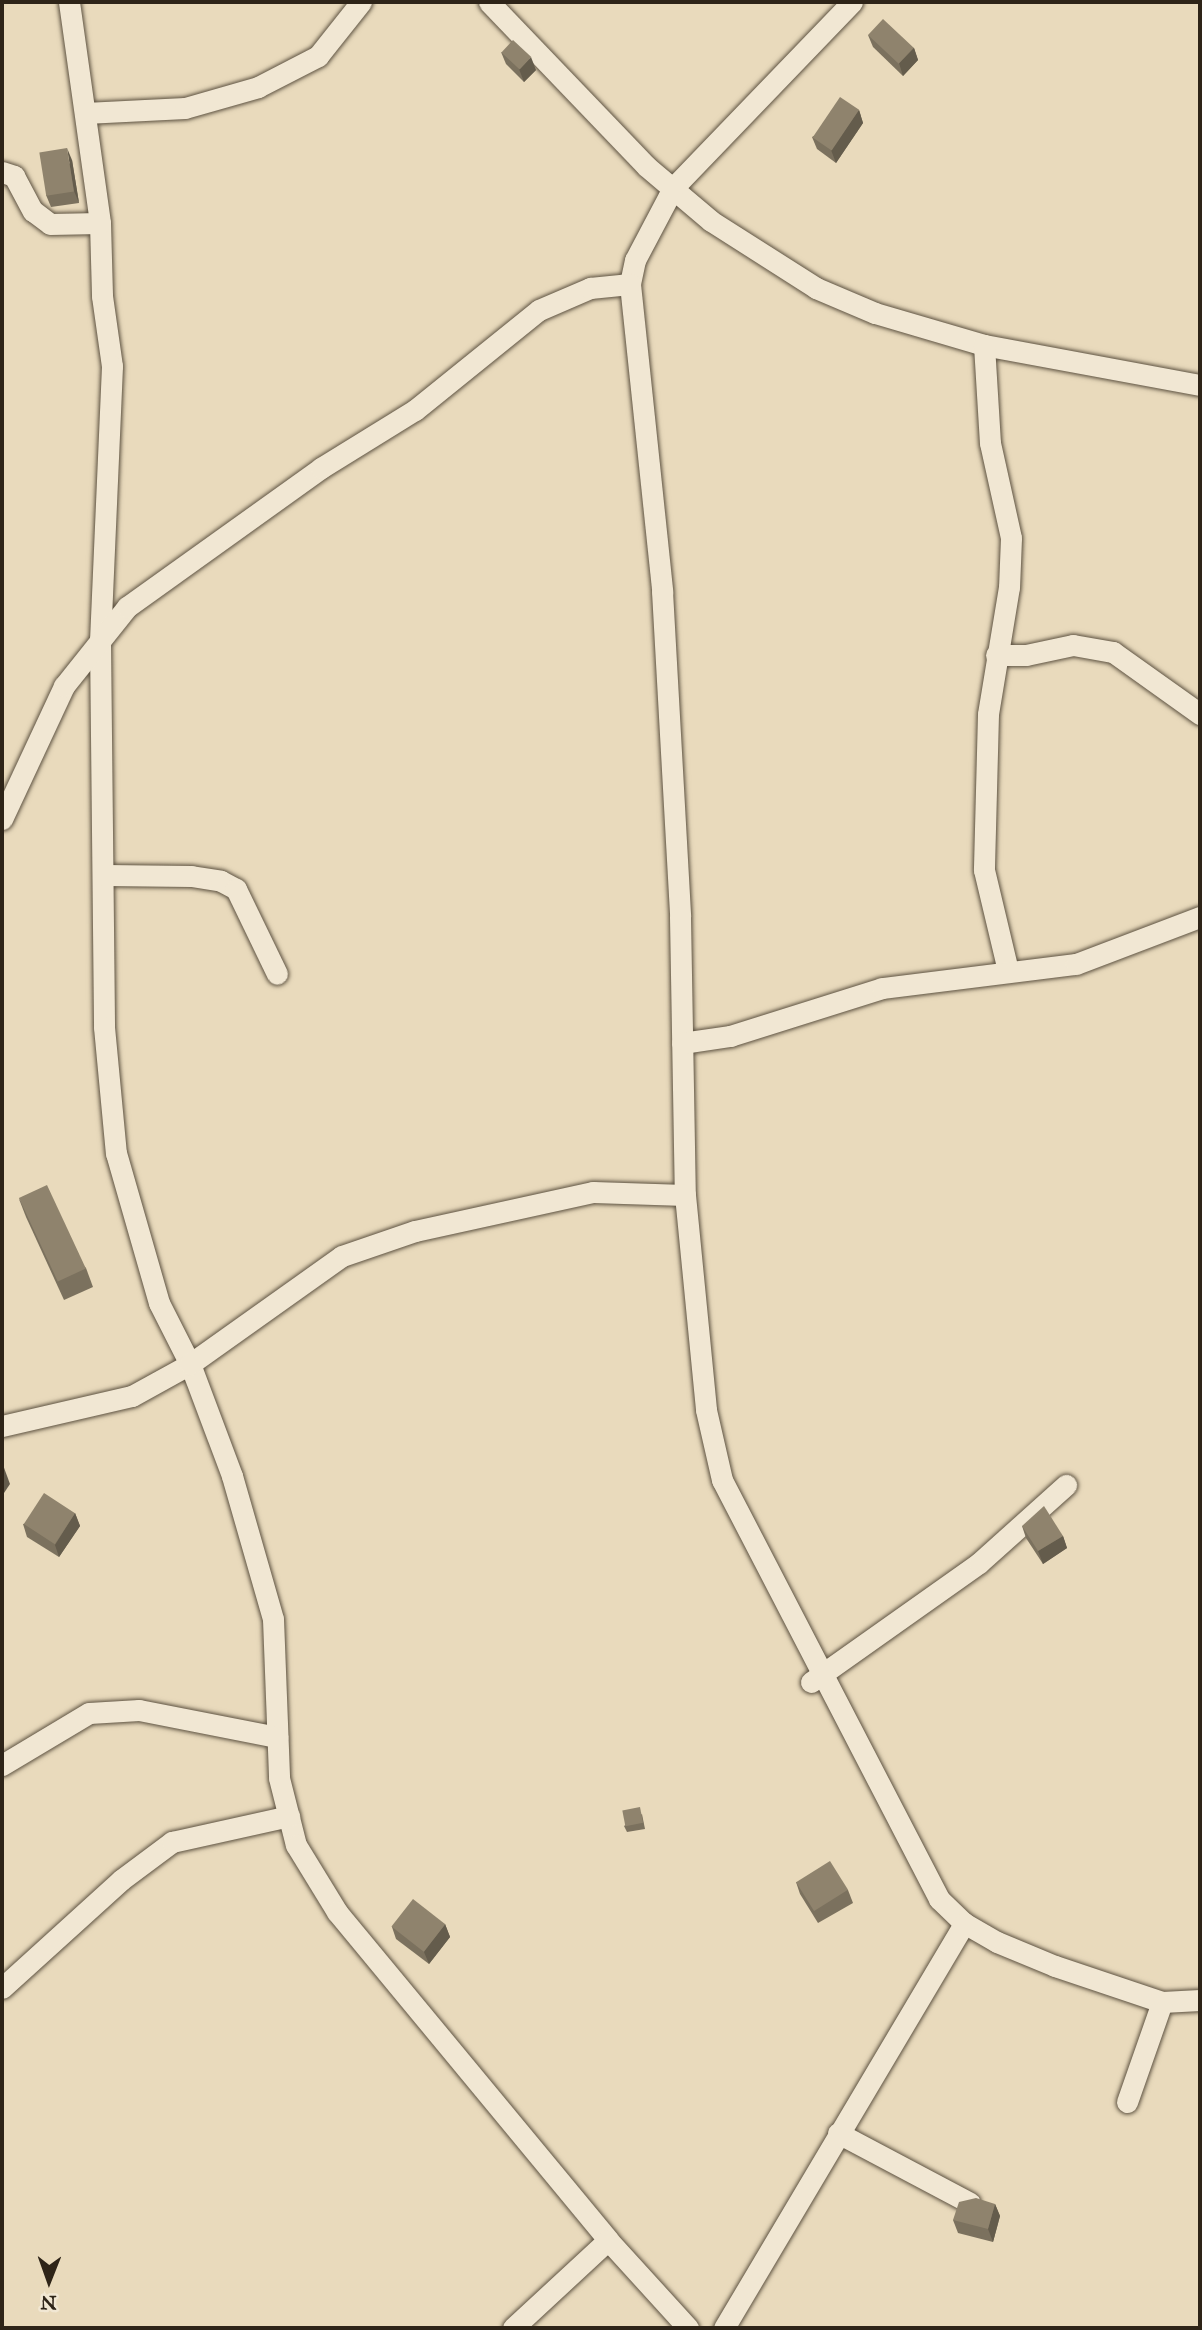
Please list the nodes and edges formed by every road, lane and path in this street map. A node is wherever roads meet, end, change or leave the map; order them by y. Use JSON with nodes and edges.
{"nodes":[{"id":1,"x":69,"y":2,"type":"edge"},
{"id":2,"x":361,"y":2,"type":"edge"},
{"id":3,"x":489,"y":2,"type":"edge"},
{"id":4,"x":852,"y":2,"type":"edge"},
{"id":5,"x":85,"y":113,"type":"junction"},
{"id":6,"x":2,"y":172,"type":"edge"},
{"id":7,"x":673,"y":188,"type":"junction"},
{"id":8,"x":100,"y":223,"type":"junction"},
{"id":9,"x":630,"y":284,"type":"junction"},
{"id":10,"x":984,"y":345,"type":"junction"},
{"id":11,"x":1200,"y":385,"type":"edge"},
{"id":12,"x":100,"y":640,"type":"junction"},
{"id":13,"x":996,"y":655,"type":"junction"},
{"id":14,"x":1200,"y":714,"type":"edge"},
{"id":15,"x":3,"y":811,"type":"edge"},
{"id":16,"x":105,"y":875,"type":"junction"},
{"id":17,"x":1200,"y":917,"type":"edge"},
{"id":18,"x":1008,"y":971,"type":"junction"},
{"id":19,"x":277,"y":974,"type":"dead end"},
{"id":20,"x":682,"y":1042,"type":"junction"},
{"id":21,"x":685,"y":1195,"type":"junction"},
{"id":22,"x":190,"y":1364,"type":"junction"},
{"id":23,"x":2,"y":1426,"type":"edge"},
{"id":24,"x":1066,"y":1485,"type":"dead end"},
{"id":25,"x":818,"y":1679,"type":"junction"},
{"id":26,"x":277,"y":1737,"type":"junction"},
{"id":27,"x":2,"y":1765,"type":"edge"},
{"id":28,"x":289,"y":1816,"type":"junction"},
{"id":29,"x":964,"y":1923,"type":"junction"},
{"id":30,"x":2,"y":1988,"type":"edge"},
{"id":31,"x":1200,"y":2000,"type":"edge"},
{"id":32,"x":1162,"y":2001,"type":"junction"},
{"id":33,"x":1127,"y":2102,"type":"dead end"},
{"id":34,"x":838,"y":2133,"type":"junction"},
{"id":35,"x":970,"y":2203,"type":"edge"},
{"id":36,"x":608,"y":2240,"type":"junction"},
{"id":37,"x":513,"y":2328,"type":"edge"},
{"id":38,"x":688,"y":2328,"type":"edge"},
{"id":39,"x":724,"y":2328,"type":"edge"}],
"edges":[{"from":1,"to":5,"type":"street"},
{"from":2,"to":5,"type":"street"},
{"from":3,"to":7,"type":"street"},
{"from":4,"to":7,"type":"street"},
{"from":5,"to":8,"type":"street"},
{"from":6,"to":8,"type":"street"},
{"from":7,"to":9,"type":"street"},
{"from":7,"to":10,"type":"street"},
{"from":8,"to":12,"type":"street"},
{"from":9,"to":12,"type":"street"},
{"from":9,"to":20,"type":"street"},
{"from":10,"to":11,"type":"street"},
{"from":10,"to":13,"type":"street"},
{"from":12,"to":15,"type":"street"},
{"from":12,"to":16,"type":"street"},
{"from":13,"to":14,"type":"street"},
{"from":13,"to":18,"type":"street"},
{"from":16,"to":19,"type":"street"},
{"from":16,"to":22,"type":"street"},
{"from":17,"to":18,"type":"street"},
{"from":18,"to":20,"type":"street"},
{"from":20,"to":21,"type":"street"},
{"from":21,"to":22,"type":"street"},
{"from":21,"to":25,"type":"street"},
{"from":22,"to":23,"type":"street"},
{"from":22,"to":26,"type":"street"},
{"from":24,"to":25,"type":"street"},
{"from":25,"to":29,"type":"street"},
{"from":26,"to":27,"type":"street"},
{"from":26,"to":28,"type":"street"},
{"from":28,"to":30,"type":"street"},
{"from":28,"to":36,"type":"street"},
{"from":29,"to":32,"type":"street"},
{"from":29,"to":34,"type":"street"},
{"from":31,"to":32,"type":"street"},
{"from":32,"to":33,"type":"street"},
{"from":34,"to":35,"type":"street"},
{"from":34,"to":39,"type":"street"},
{"from":36,"to":37,"type":"street"},
{"from":36,"to":38,"type":"street"}]}
